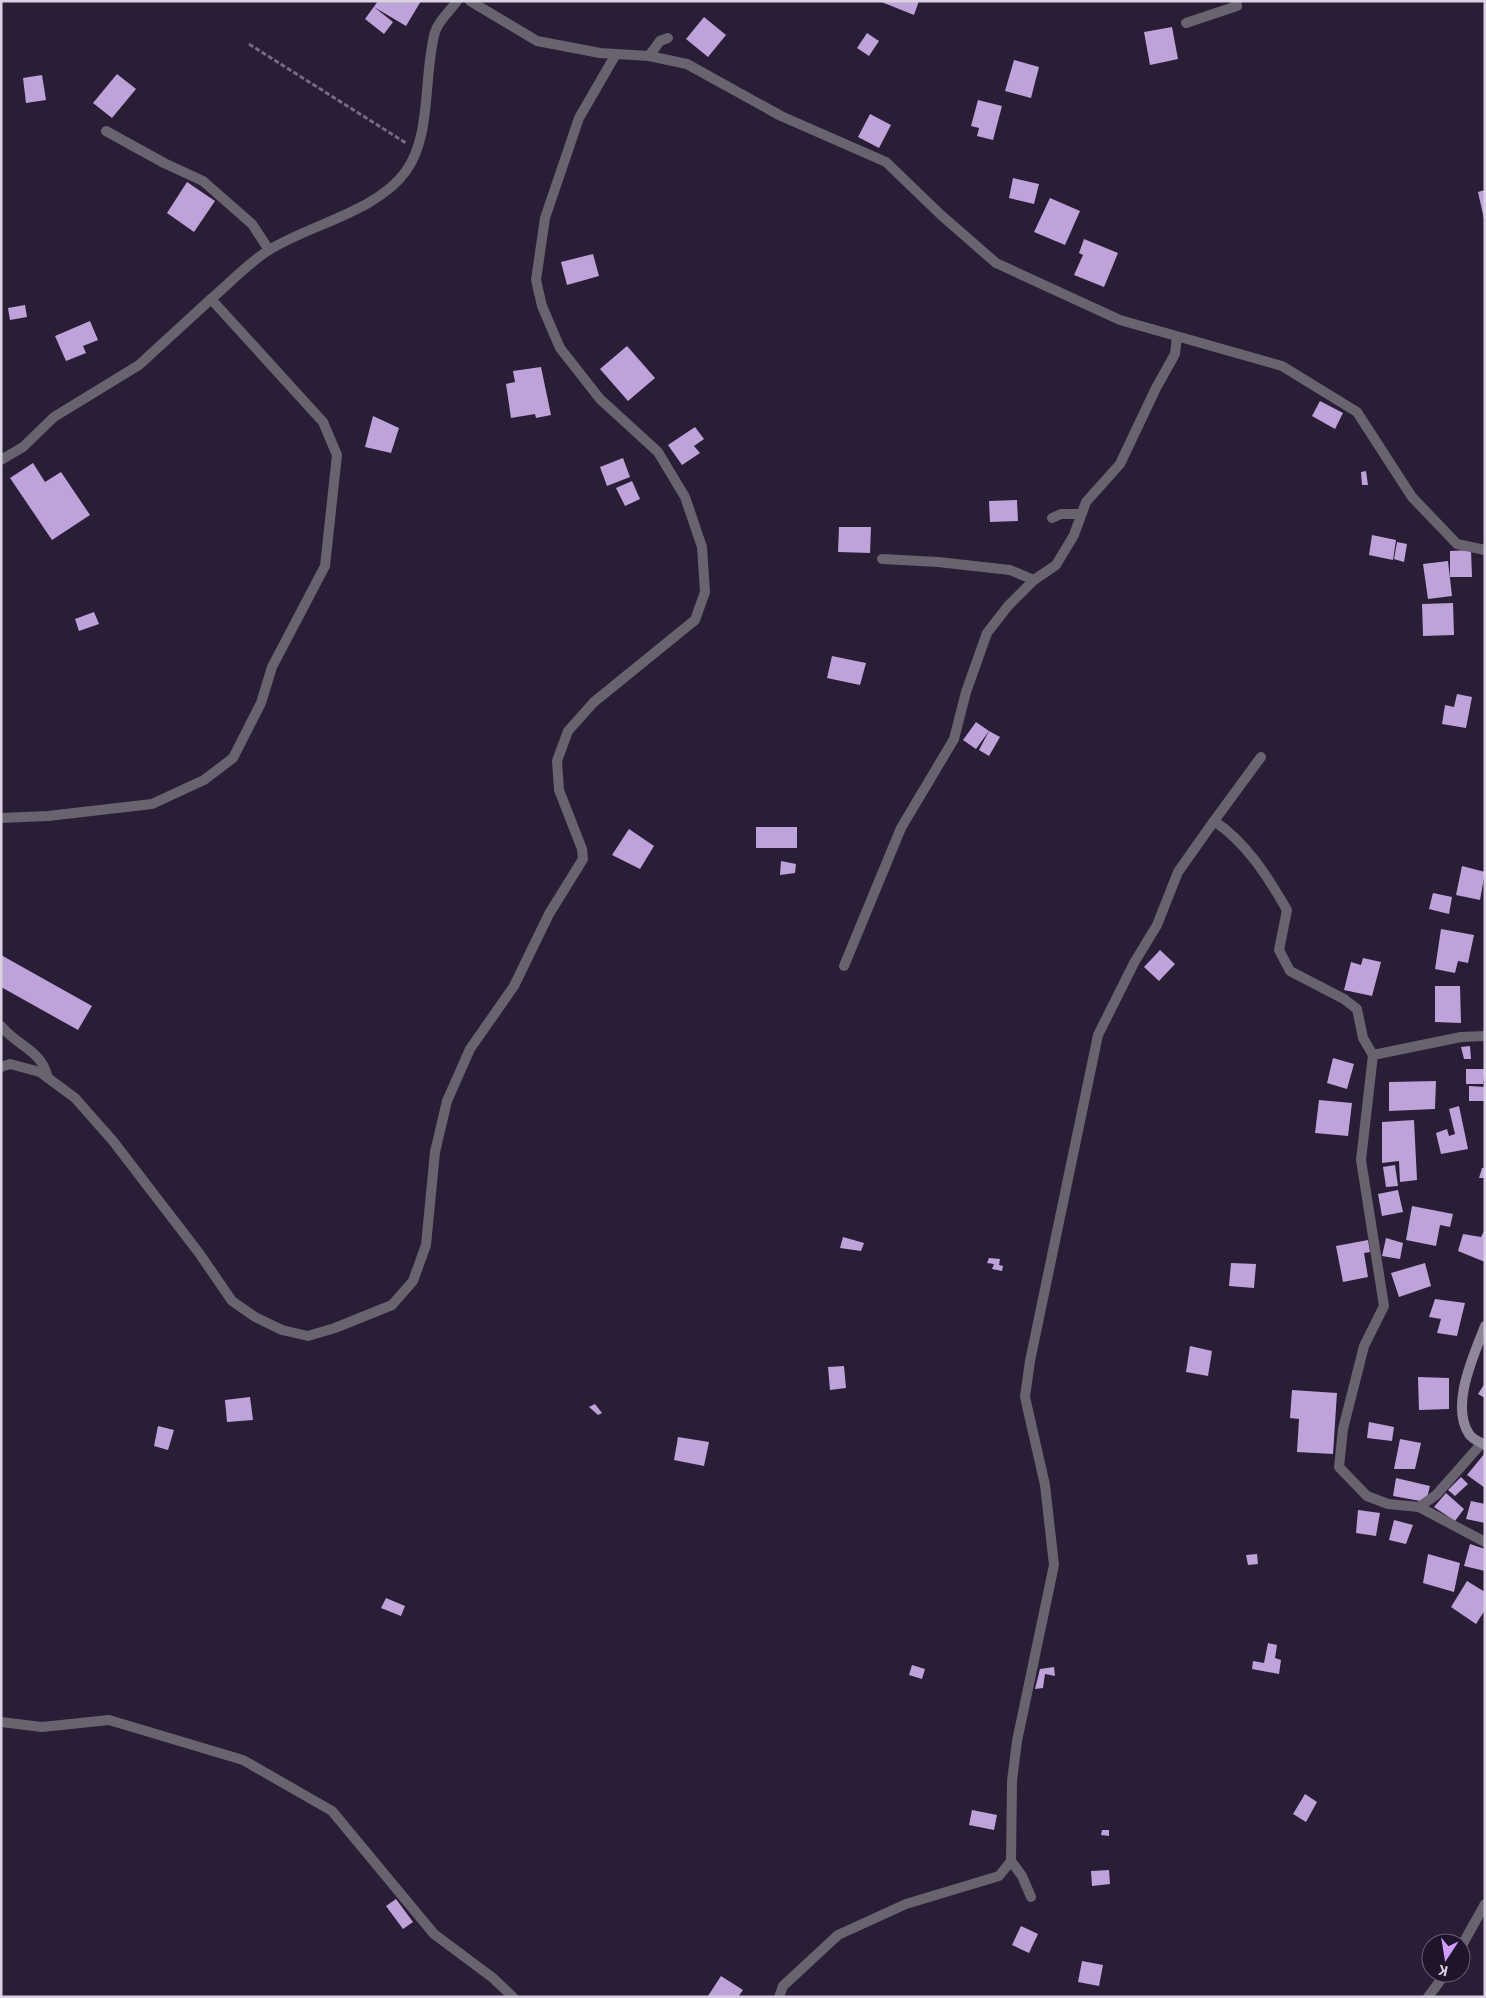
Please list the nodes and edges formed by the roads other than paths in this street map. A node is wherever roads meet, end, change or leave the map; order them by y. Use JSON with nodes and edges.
{"nodes":[{"id":1,"x":457,"y":1,"type":"edge"},
{"id":2,"x":470,"y":1,"type":"edge"},
{"id":3,"x":1236,"y":1,"type":"edge"},
{"id":4,"x":1186,"y":23,"type":"dead end"},
{"id":5,"x":668,"y":38,"type":"dead end"},
{"id":6,"x":616,"y":54,"type":"junction"},
{"id":7,"x":649,"y":56,"type":"junction"},
{"id":8,"x":106,"y":130,"type":"dead end"},
{"id":9,"x":269,"y":250,"type":"junction"},
{"id":10,"x":211,"y":299,"type":"junction"},
{"id":11,"x":1177,"y":337,"type":"junction"},
{"id":12,"x":1,"y":460,"type":"edge"},
{"id":13,"x":1081,"y":514,"type":"junction"},
{"id":14,"x":1052,"y":518,"type":"dead end"},
{"id":15,"x":1485,"y":550,"type":"edge"},
{"id":16,"x":882,"y":559,"type":"dead end"},
{"id":17,"x":1034,"y":580,"type":"junction"},
{"id":18,"x":1261,"y":757,"type":"dead end"},
{"id":19,"x":1,"y":818,"type":"edge"},
{"id":20,"x":1214,"y":822,"type":"junction"},
{"id":21,"x":844,"y":966,"type":"dead end"},
{"id":22,"x":1,"y":1026,"type":"edge"},
{"id":23,"x":1485,"y":1036,"type":"edge"},
{"id":24,"x":1373,"y":1055,"type":"junction"},
{"id":25,"x":1,"y":1067,"type":"edge"},
{"id":26,"x":48,"y":1078,"type":"junction"},
{"id":27,"x":1485,"y":1326,"type":"edge"},
{"id":28,"x":1484,"y":1444,"type":"edge"},
{"id":29,"x":1419,"y":1507,"type":"junction"},
{"id":30,"x":1485,"y":1542,"type":"edge"},
{"id":31,"x":1,"y":1722,"type":"edge"},
{"id":32,"x":1011,"y":1861,"type":"junction"},
{"id":33,"x":1031,"y":1897,"type":"dead end"},
{"id":34,"x":1485,"y":1904,"type":"edge"},
{"id":35,"x":1469,"y":1933,"type":"edge"},
{"id":36,"x":1438,"y":1983,"type":"edge"},
{"id":37,"x":513,"y":1997,"type":"edge"},
{"id":38,"x":779,"y":1997,"type":"edge"},
{"id":39,"x":1428,"y":1997,"type":"edge"}],
"edges":[{"from":1,"to":9,"type":"street"},
{"from":2,"to":6,"type":"street"},
{"from":3,"to":4,"type":"street"},
{"from":5,"to":7,"type":"street"},
{"from":6,"to":7,"type":"street"},
{"from":6,"to":26,"type":"street"},
{"from":7,"to":11,"type":"street"},
{"from":8,"to":9,"type":"street"},
{"from":9,"to":10,"type":"street"},
{"from":10,"to":12,"type":"street"},
{"from":10,"to":19,"type":"street"},
{"from":11,"to":13,"type":"street"},
{"from":11,"to":15,"type":"street"},
{"from":13,"to":14,"type":"street"},
{"from":13,"to":17,"type":"street"},
{"from":16,"to":17,"type":"street"},
{"from":17,"to":21,"type":"street"},
{"from":18,"to":20,"type":"street"},
{"from":20,"to":24,"type":"street"},
{"from":20,"to":32,"type":"street"},
{"from":22,"to":26,"type":"street"},
{"from":23,"to":24,"type":"street"},
{"from":24,"to":29,"type":"street"},
{"from":25,"to":26,"type":"street"},
{"from":27,"to":28,"type":"main road"},
{"from":28,"to":29,"type":"street"},
{"from":29,"to":30,"type":"street"},
{"from":31,"to":37,"type":"street"},
{"from":32,"to":33,"type":"street"},
{"from":32,"to":38,"type":"street"},
{"from":34,"to":35,"type":"street"},
{"from":36,"to":39,"type":"street"}]}
